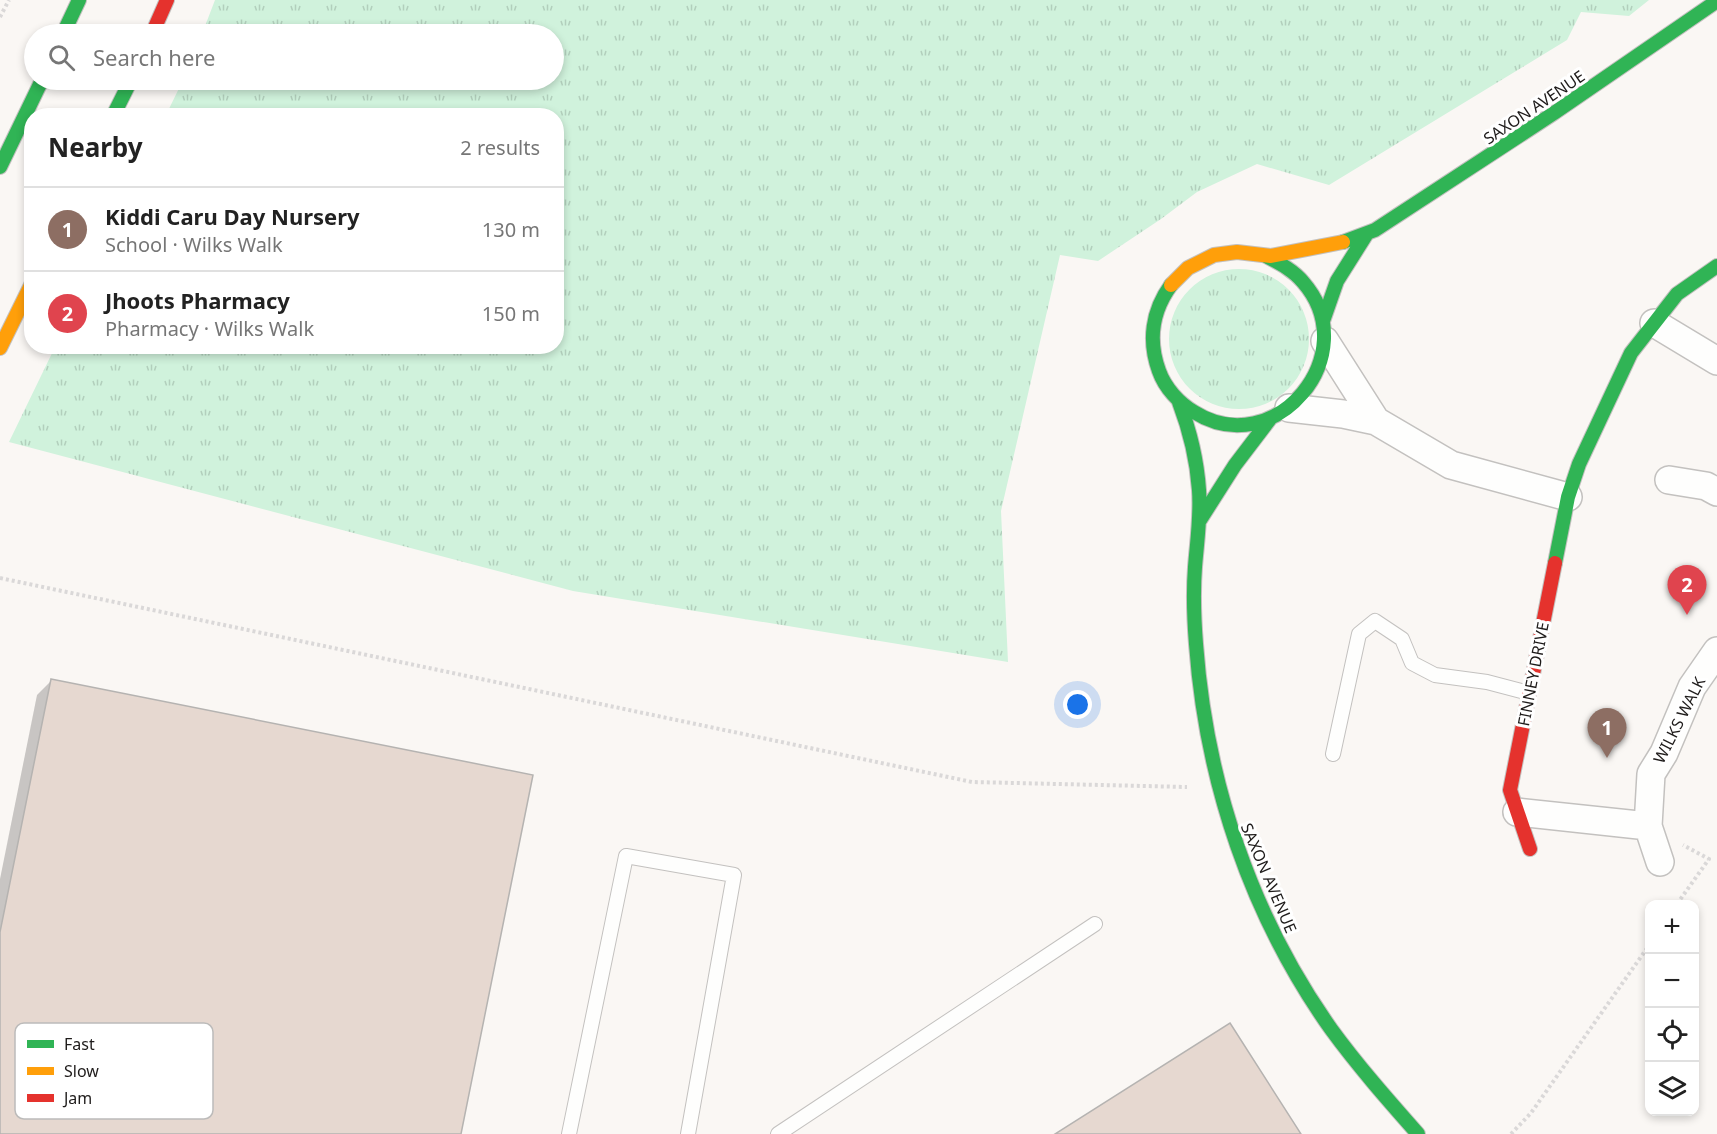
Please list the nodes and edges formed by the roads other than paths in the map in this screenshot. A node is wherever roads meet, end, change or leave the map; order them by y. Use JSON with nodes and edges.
{"nodes":[{"id":1,"x":80,"y":0,"type":"edge"},
{"id":2,"x":167,"y":0,"type":"edge"},
{"id":3,"x":1717,"y":1,"type":"edge"},
{"id":4,"x":68,"y":24,"type":"edge"},
{"id":5,"x":156,"y":24,"type":"edge"},
{"id":6,"x":37,"y":90,"type":"edge"},
{"id":7,"x":126,"y":90,"type":"edge"},
{"id":8,"x":28,"y":108,"type":"edge"},
{"id":9,"x":117,"y":108,"type":"edge"},
{"id":10,"x":24,"y":117,"type":"edge"},
{"id":11,"x":0,"y":166,"type":"edge"},
{"id":12,"x":1366,"y":235,"type":"junction"},
{"id":13,"x":1266,"y":256,"type":"junction"},
{"id":14,"x":1717,"y":266,"type":"edge"},
{"id":15,"x":24,"y":299,"type":"edge"},
{"id":16,"x":1654,"y":323,"type":"junction"},
{"id":17,"x":1324,"y":331,"type":"junction"},
{"id":18,"x":0,"y":348,"type":"edge"},
{"id":19,"x":1717,"y":361,"type":"edge"},
{"id":20,"x":1179,"y":402,"type":"junction"},
{"id":21,"x":1280,"y":413,"type":"junction"},
{"id":22,"x":1376,"y":421,"type":"junction"},
{"id":23,"x":1669,"y":480,"type":"dead end"},
{"id":24,"x":1717,"y":492,"type":"edge"},
{"id":25,"x":1568,"y":497,"type":"junction"},
{"id":26,"x":1200,"y":520,"type":"junction"},
{"id":27,"x":1717,"y":651,"type":"edge"},
{"id":28,"x":1529,"y":693,"type":"junction"},
{"id":29,"x":1333,"y":754,"type":"dead end"},
{"id":30,"x":1517,"y":812,"type":"junction"},
{"id":31,"x":1648,"y":826,"type":"junction"},
{"id":32,"x":1530,"y":849,"type":"dead end"},
{"id":33,"x":1660,"y":862,"type":"dead end"},
{"id":34,"x":1095,"y":924,"type":"dead end"},
{"id":35,"x":569,"y":1134,"type":"edge"},
{"id":36,"x":688,"y":1134,"type":"edge"},
{"id":37,"x":778,"y":1134,"type":"edge"},
{"id":38,"x":1418,"y":1134,"type":"edge"}],
"edges":[{"from":1,"to":4,"type":"main road"},
{"from":2,"to":5,"type":"main road"},
{"from":3,"to":12,"type":"main road","name":"SAXON AVENUE"},
{"from":6,"to":8,"type":"main road"},
{"from":7,"to":9,"type":"main road"},
{"from":10,"to":11,"type":"main road"},
{"from":12,"to":13,"type":"main road","name":"SAXON AVENUE"},
{"from":12,"to":17,"type":"main road","name":"SAXON AVENUE"},
{"from":13,"to":17,"type":"main road","name":"SAXON AVENUE"},
{"from":13,"to":20,"type":"main road","name":"SAXON AVENUE"},
{"from":14,"to":16,"type":"main road","name":"FINNEY DRIVE"},
{"from":15,"to":18,"type":"main road"},
{"from":16,"to":19,"type":"street"},
{"from":16,"to":25,"type":"main road","name":"FINNEY DRIVE"},
{"from":17,"to":21,"type":"main road","name":"SAXON AVENUE"},
{"from":17,"to":22,"type":"street"},
{"from":20,"to":21,"type":"main road","name":"SAXON AVENUE"},
{"from":20,"to":26,"type":"main road","name":"SAXON AVENUE"},
{"from":21,"to":22,"type":"street"},
{"from":21,"to":26,"type":"main road","name":"SAXON AVENUE"},
{"from":22,"to":25,"type":"street"},
{"from":23,"to":24,"type":"street"},
{"from":25,"to":28,"type":"main road","name":"FINNEY DRIVE"},
{"from":26,"to":38,"type":"main road","name":"SAXON AVENUE"},
{"from":27,"to":31,"type":"street","name":"WILKS WALK"},
{"from":28,"to":29,"type":"lane"},
{"from":28,"to":30,"type":"main road","name":"FINNEY DRIVE"},
{"from":30,"to":31,"type":"street"},
{"from":30,"to":32,"type":"main road","name":"FINNEY DRIVE"},
{"from":31,"to":33,"type":"street","name":"WILKS WALK"},
{"from":34,"to":37,"type":"lane"},
{"from":35,"to":36,"type":"lane"}]}
